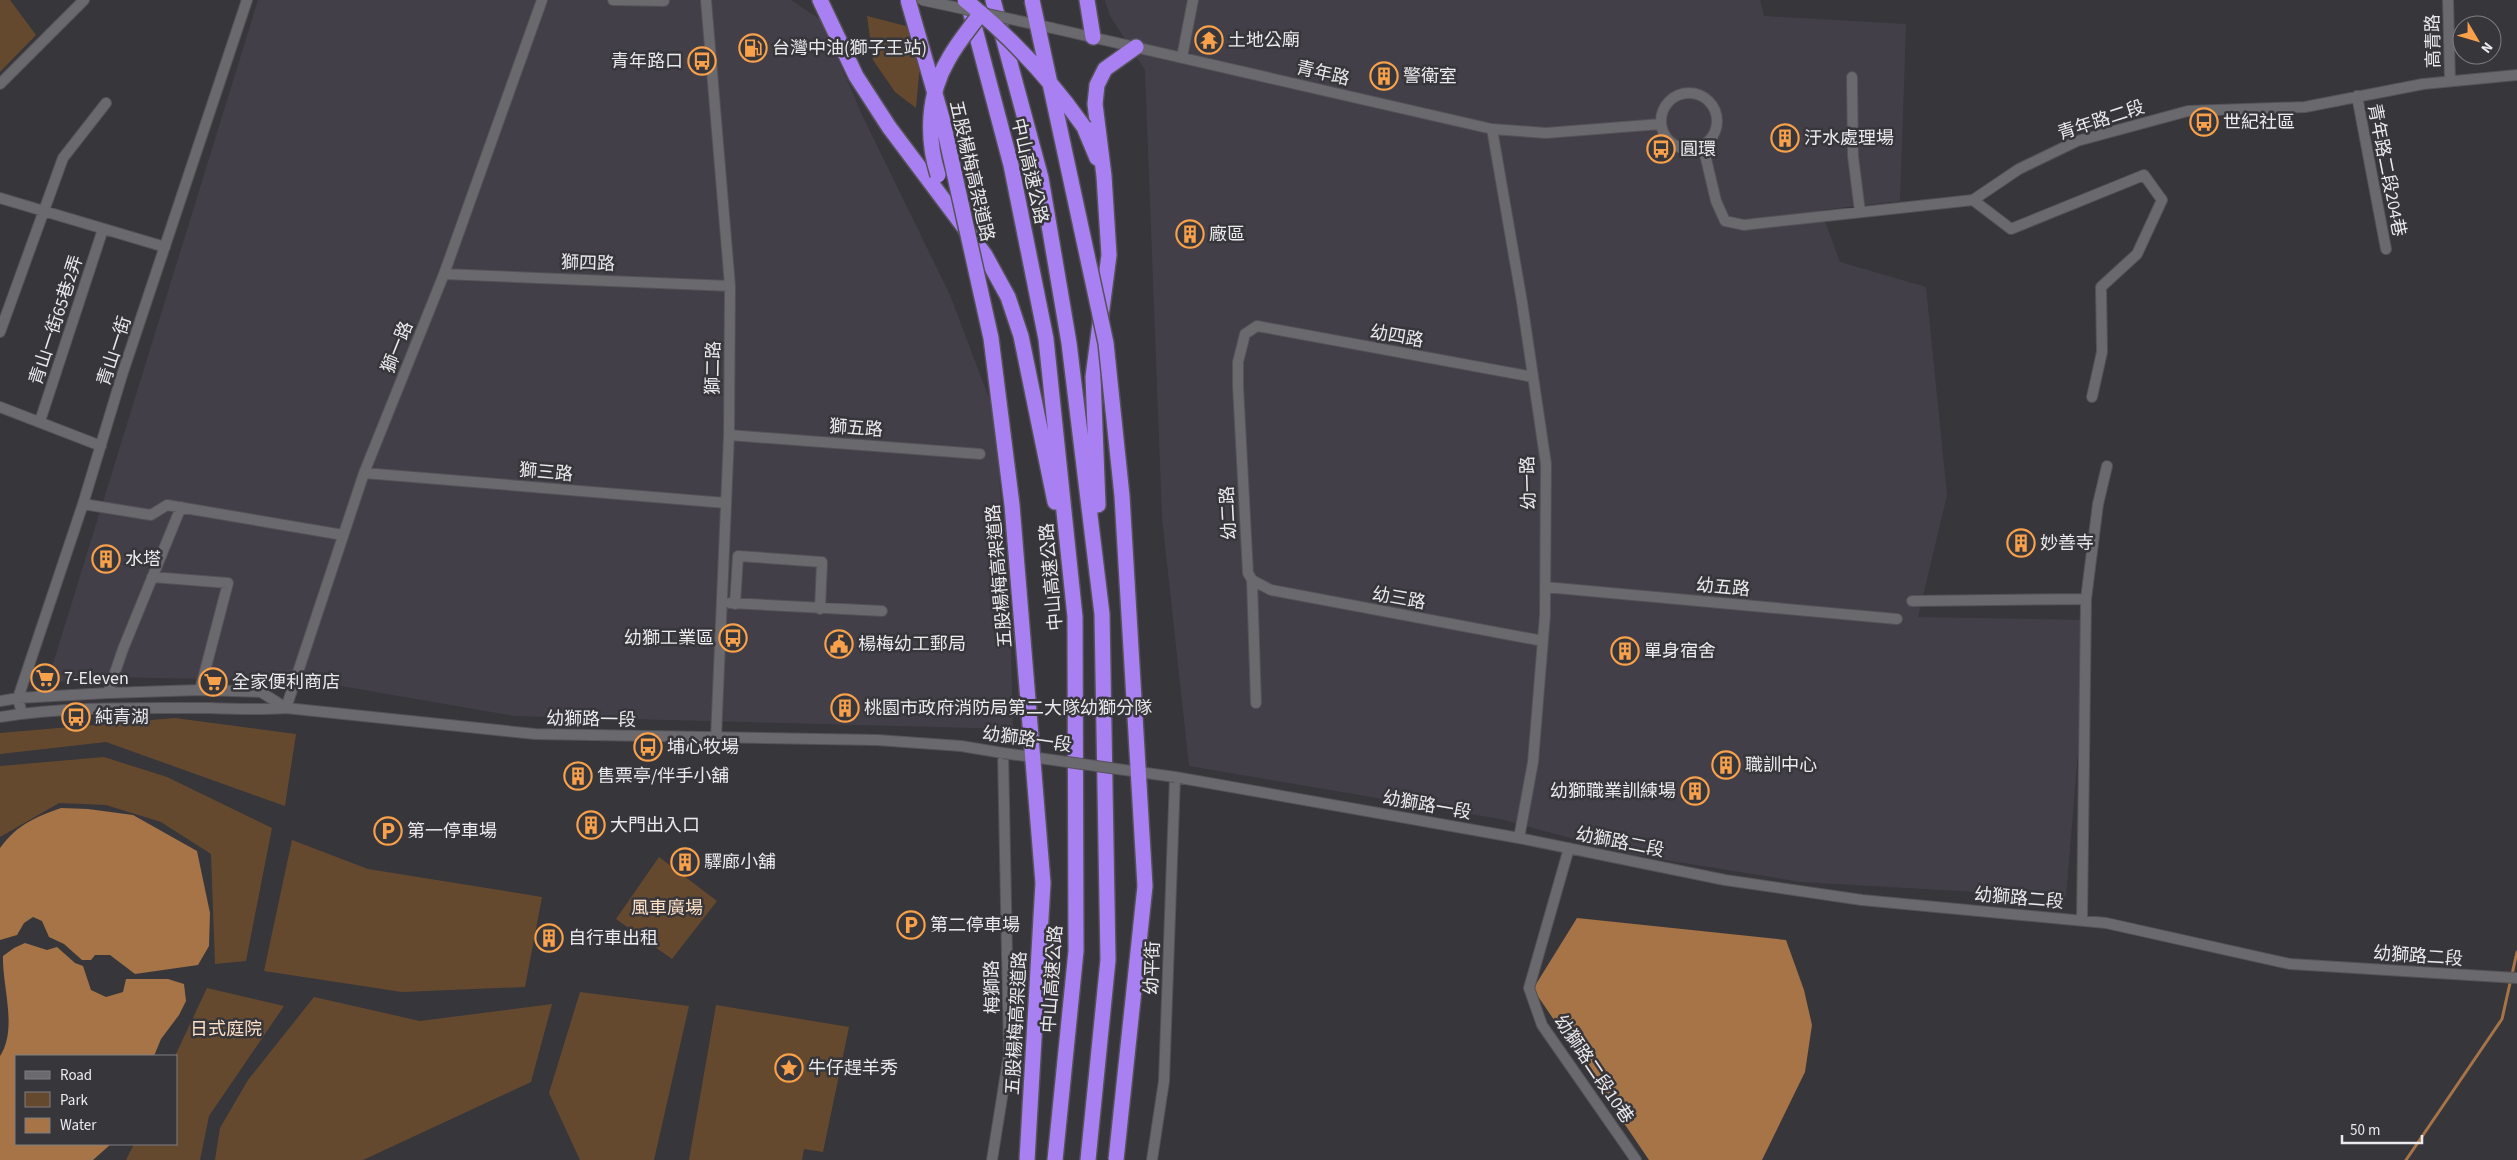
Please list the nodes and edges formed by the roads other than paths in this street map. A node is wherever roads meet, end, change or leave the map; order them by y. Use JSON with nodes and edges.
{"nodes":[{"id":1,"x":84,"y":0,"type":"edge"},
{"id":2,"x":248,"y":0,"type":"edge"},
{"id":3,"x":542,"y":0,"type":"edge"},
{"id":4,"x":613,"y":0,"type":"edge"},
{"id":5,"x":706,"y":0,"type":"edge"},
{"id":6,"x":820,"y":0,"type":"edge"},
{"id":7,"x":908,"y":0,"type":"edge"},
{"id":8,"x":922,"y":0,"type":"edge"},
{"id":9,"x":966,"y":0,"type":"edge"},
{"id":10,"x":993,"y":0,"type":"edge"},
{"id":11,"x":1032,"y":0,"type":"edge"},
{"id":12,"x":1088,"y":0,"type":"edge"},
{"id":13,"x":1193,"y":0,"type":"edge"},
{"id":14,"x":2448,"y":0,"type":"edge"},
{"id":15,"x":664,"y":1,"type":"edge"},
{"id":16,"x":984,"y":6,"type":"edge"},
{"id":17,"x":1093,"y":37,"type":"junction"},
{"id":18,"x":1136,"y":47,"type":"junction"},
{"id":19,"x":1182,"y":57,"type":"junction"},
{"id":20,"x":2517,"y":75,"type":"edge"},
{"id":21,"x":1852,"y":77,"type":"dead end"},
{"id":22,"x":2450,"y":81,"type":"junction"},
{"id":23,"x":0,"y":84,"type":"edge"},
{"id":24,"x":2357,"y":96,"type":"junction"},
{"id":25,"x":106,"y":103,"type":"dead end"},
{"id":26,"x":1661,"y":124,"type":"junction"},
{"id":27,"x":1492,"y":129,"type":"junction"},
{"id":28,"x":1703,"y":146,"type":"junction"},
{"id":29,"x":1104,"y":176,"type":"junction"},
{"id":30,"x":0,"y":198,"type":"edge"},
{"id":31,"x":1973,"y":200,"type":"junction"},
{"id":32,"x":948,"y":206,"type":"junction"},
{"id":33,"x":43,"y":212,"type":"junction"},
{"id":34,"x":1860,"y":212,"type":"junction"},
{"id":35,"x":103,"y":229,"type":"junction"},
{"id":36,"x":165,"y":247,"type":"junction"},
{"id":37,"x":2386,"y":249,"type":"dead end"},
{"id":38,"x":444,"y":274,"type":"junction"},
{"id":39,"x":730,"y":286,"type":"junction"},
{"id":40,"x":1257,"y":326,"type":"joint"},
{"id":41,"x":0,"y":332,"type":"edge"},
{"id":42,"x":1533,"y":377,"type":"junction"},
{"id":43,"x":2092,"y":397,"type":"dead end"},
{"id":44,"x":0,"y":407,"type":"edge"},
{"id":45,"x":40,"y":421,"type":"junction"},
{"id":46,"x":729,"y":435,"type":"junction"},
{"id":47,"x":101,"y":446,"type":"junction"},
{"id":48,"x":980,"y":454,"type":"dead end"},
{"id":49,"x":2107,"y":466,"type":"dead end"},
{"id":50,"x":364,"y":473,"type":"junction"},
{"id":51,"x":726,"y":503,"type":"junction"},
{"id":52,"x":83,"y":504,"type":"junction"},
{"id":53,"x":181,"y":508,"type":"junction"},
{"id":54,"x":343,"y":535,"type":"junction"},
{"id":55,"x":152,"y":577,"type":"junction"},
{"id":56,"x":1252,"y":580,"type":"junction"},
{"id":57,"x":1072,"y":586,"type":"junction"},
{"id":58,"x":1545,"y":587,"type":"junction"},
{"id":59,"x":2086,"y":599,"type":"junction"},
{"id":60,"x":1912,"y":601,"type":"dead end"},
{"id":61,"x":722,"y":602,"type":"junction"},
{"id":62,"x":735,"y":604,"type":"junction"},
{"id":63,"x":820,"y":609,"type":"junction"},
{"id":64,"x":882,"y":611,"type":"dead end"},
{"id":65,"x":1102,"y":614,"type":"junction"},
{"id":66,"x":1897,"y":619,"type":"dead end"},
{"id":67,"x":1543,"y":641,"type":"junction"},
{"id":68,"x":200,"y":690,"type":"junction"},
{"id":69,"x":108,"y":693,"type":"junction"},
{"id":70,"x":18,"y":698,"type":"junction"},
{"id":71,"x":0,"y":701,"type":"edge"},
{"id":72,"x":1256,"y":703,"type":"dead end"},
{"id":73,"x":286,"y":708,"type":"junction"},
{"id":74,"x":22,"y":714,"type":"junction"},
{"id":75,"x":0,"y":717,"type":"edge"},
{"id":76,"x":716,"y":738,"type":"junction"},
{"id":77,"x":1003,"y":753,"type":"junction"},
{"id":78,"x":1175,"y":777,"type":"junction"},
{"id":79,"x":1519,"y":838,"type":"junction"},
{"id":80,"x":1568,"y":848,"type":"junction"},
{"id":81,"x":2082,"y":920,"type":"junction"},
{"id":82,"x":2517,"y":978,"type":"edge"},
{"id":83,"x":992,"y":1160,"type":"edge"},
{"id":84,"x":1027,"y":1160,"type":"edge"},
{"id":85,"x":1055,"y":1160,"type":"edge"},
{"id":86,"x":1088,"y":1160,"type":"edge"},
{"id":87,"x":1116,"y":1160,"type":"edge"},
{"id":88,"x":1152,"y":1160,"type":"edge"},
{"id":89,"x":1636,"y":1160,"type":"edge"}],
"edges":[{"from":1,"to":23,"type":"street"},
{"from":2,"to":36,"type":"street","name":"青山一街"},
{"from":3,"to":38,"type":"street","name":"獅一路"},
{"from":4,"to":15,"type":"street"},
{"from":5,"to":39,"type":"street","name":"獅二路"},
{"from":6,"to":32,"type":"highway"},
{"from":7,"to":84,"type":"highway","name":"五股楊梅高架道路","bridge":true},
{"from":8,"to":16,"type":"street","name":"青年路","bridge":true},
{"from":9,"to":16,"type":"highway","bridge":true},
{"from":9,"to":57,"type":"highway","name":"中山高速公路"},
{"from":10,"to":65,"type":"highway","name":"中山高速公路"},
{"from":11,"to":87,"type":"highway","bridge":true},
{"from":12,"to":17,"type":"highway"},
{"from":13,"to":19,"type":"street"},
{"from":14,"to":22,"type":"street","name":"高青路"},
{"from":16,"to":17,"type":"street","name":"青年路","bridge":true},
{"from":16,"to":29,"type":"highway","bridge":true},
{"from":16,"to":32,"type":"highway","bridge":true},
{"from":17,"to":18,"type":"street","name":"青年路"},
{"from":18,"to":19,"type":"street","name":"青年路"},
{"from":18,"to":29,"type":"highway"},
{"from":19,"to":27,"type":"street","name":"青年路"},
{"from":20,"to":22,"type":"street","name":"青年路二段"},
{"from":21,"to":34,"type":"street"},
{"from":22,"to":24,"type":"street","name":"青年路二段"},
{"from":24,"to":31,"type":"street","name":"青年路二段"},
{"from":24,"to":37,"type":"street","name":"青年路二段204巷"},
{"from":25,"to":33,"type":"street"},
{"from":26,"to":27,"type":"street","name":"青年路"},
{"from":26,"to":28,"type":"street"},
{"from":26,"to":28,"type":"street"},
{"from":27,"to":42,"type":"street","name":"幼一路"},
{"from":28,"to":34,"type":"street","name":"青年路二段"},
{"from":29,"to":65,"type":"highway"},
{"from":30,"to":33,"type":"street"},
{"from":31,"to":34,"type":"street","name":"青年路二段"},
{"from":31,"to":43,"type":"street"},
{"from":32,"to":57,"type":"highway"},
{"from":33,"to":35,"type":"street"},
{"from":33,"to":41,"type":"street"},
{"from":35,"to":36,"type":"street"},
{"from":35,"to":45,"type":"street","name":"青山一街65巷2弄"},
{"from":36,"to":47,"type":"street","name":"青山一街"},
{"from":38,"to":39,"type":"street","name":"獅四路"},
{"from":38,"to":50,"type":"street","name":"獅一路"},
{"from":39,"to":46,"type":"street","name":"獅二路"},
{"from":40,"to":42,"type":"street","name":"幼四路"},
{"from":40,"to":56,"type":"street","name":"幼二路"},
{"from":42,"to":58,"type":"street","name":"幼一路"},
{"from":44,"to":45,"type":"street"},
{"from":45,"to":47,"type":"street"},
{"from":46,"to":48,"type":"street","name":"獅五路"},
{"from":46,"to":51,"type":"street","name":"獅二路"},
{"from":47,"to":52,"type":"street","name":"青山一街"},
{"from":49,"to":59,"type":"street"},
{"from":50,"to":51,"type":"street","name":"獅三路"},
{"from":50,"to":54,"type":"street","name":"獅一路"},
{"from":51,"to":61,"type":"street","name":"獅二路"},
{"from":52,"to":53,"type":"street"},
{"from":52,"to":70,"type":"street","name":"青山一街"},
{"from":53,"to":54,"type":"street"},
{"from":53,"to":55,"type":"street"},
{"from":54,"to":73,"type":"street","name":"獅一路"},
{"from":55,"to":68,"type":"street"},
{"from":55,"to":69,"type":"street"},
{"from":56,"to":67,"type":"street","name":"幼三路"},
{"from":56,"to":72,"type":"street","name":"幼二路"},
{"from":57,"to":85,"type":"highway","name":"中山高速公路"},
{"from":58,"to":66,"type":"street","name":"幼五路"},
{"from":58,"to":67,"type":"street","name":"幼一路"},
{"from":59,"to":60,"type":"street"},
{"from":59,"to":81,"type":"street"},
{"from":61,"to":62,"type":"street"},
{"from":61,"to":76,"type":"street","name":"獅二路"},
{"from":62,"to":63,"type":"street"},
{"from":62,"to":63,"type":"street"},
{"from":63,"to":64,"type":"street"},
{"from":65,"to":86,"type":"highway","name":"中山高速公路"},
{"from":67,"to":79,"type":"street","name":"幼一路"},
{"from":68,"to":69,"type":"street","name":"幼獅路一段"},
{"from":68,"to":73,"type":"street","name":"幼獅路一段"},
{"from":69,"to":70,"type":"street","name":"幼獅路一段"},
{"from":70,"to":71,"type":"street","name":"幼獅路一段"},
{"from":70,"to":74,"type":"street"},
{"from":73,"to":74,"type":"street","name":"幼獅路一段"},
{"from":73,"to":76,"type":"street","name":"幼獅路一段"},
{"from":74,"to":75,"type":"street","name":"幼獅路一段"},
{"from":76,"to":77,"type":"street","name":"幼獅路一段"},
{"from":77,"to":78,"type":"street","name":"幼獅路一段","bridge":true},
{"from":77,"to":83,"type":"street","name":"梅獅路"},
{"from":78,"to":79,"type":"street","name":"幼獅路一段"},
{"from":78,"to":88,"type":"street","name":"幼平街"},
{"from":79,"to":80,"type":"street","name":"幼獅路二段"},
{"from":80,"to":81,"type":"street","name":"幼獅路二段"},
{"from":80,"to":89,"type":"street","name":"幼獅路二段10巷"},
{"from":81,"to":82,"type":"street","name":"幼獅路二段"}]}
